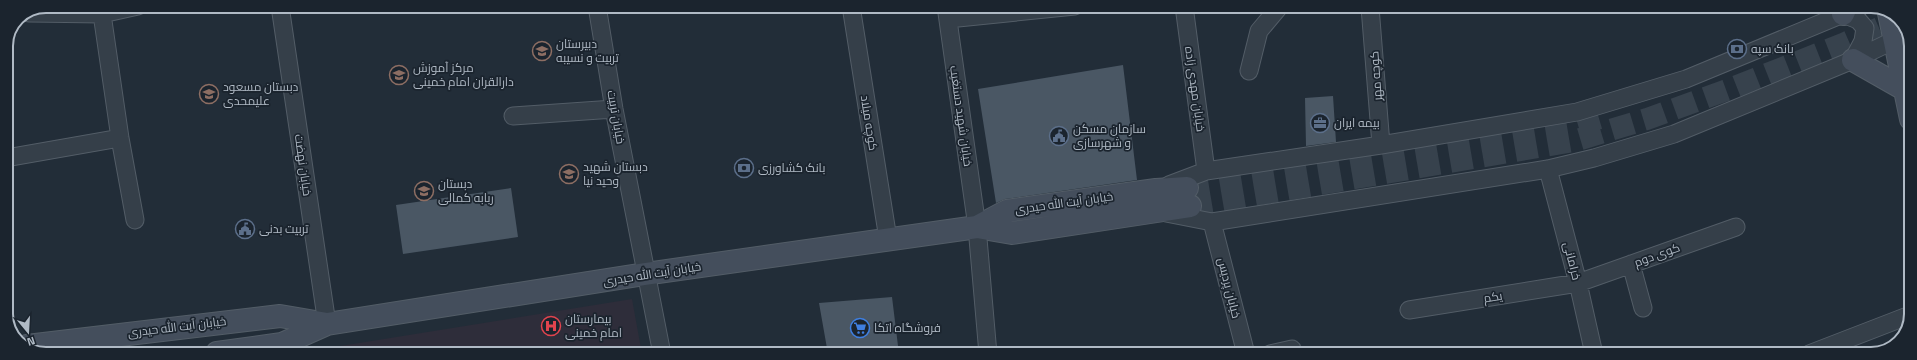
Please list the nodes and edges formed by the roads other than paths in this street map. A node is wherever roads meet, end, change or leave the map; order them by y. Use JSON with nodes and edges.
{"nodes":[{"id":1,"x":45,"y":13,"type":"edge"},
{"id":2,"x":106,"y":13,"type":"edge"},
{"id":3,"x":281,"y":13,"type":"edge"},
{"id":4,"x":599,"y":13,"type":"edge"},
{"id":5,"x":852,"y":13,"type":"edge"},
{"id":6,"x":947,"y":13,"type":"edge"},
{"id":7,"x":1185,"y":13,"type":"edge"},
{"id":8,"x":1274,"y":13,"type":"edge"},
{"id":9,"x":1371,"y":13,"type":"edge"},
{"id":10,"x":1840,"y":13,"type":"edge"},
{"id":11,"x":1852,"y":13,"type":"edge"},
{"id":12,"x":102,"y":14,"type":"junction"},
{"id":13,"x":1894,"y":23,"type":"edge"},
{"id":14,"x":1901,"y":37,"type":"edge"},
{"id":15,"x":1853,"y":60,"type":"junction"},
{"id":16,"x":1904,"y":60,"type":"edge"},
{"id":17,"x":1249,"y":71,"type":"dead end"},
{"id":18,"x":1904,"y":81,"type":"edge"},
{"id":19,"x":614,"y":109,"type":"junction"},
{"id":20,"x":513,"y":116,"type":"dead end"},
{"id":21,"x":120,"y":138,"type":"junction"},
{"id":22,"x":1381,"y":145,"type":"junction"},
{"id":23,"x":13,"y":157,"type":"edge"},
{"id":24,"x":1548,"y":170,"type":"junction"},
{"id":25,"x":1206,"y":171,"type":"junction"},
{"id":26,"x":1188,"y":197,"type":"tunnel mouth"},
{"id":27,"x":1157,"y":201,"type":"junction"},
{"id":28,"x":135,"y":220,"type":"dead end"},
{"id":29,"x":1212,"y":222,"type":"junction"},
{"id":30,"x":976,"y":226,"type":"junction"},
{"id":31,"x":1736,"y":227,"type":"dead end"},
{"id":32,"x":888,"y":239,"type":"junction"},
{"id":33,"x":1631,"y":264,"type":"junction"},
{"id":34,"x":645,"y":274,"type":"junction"},
{"id":35,"x":1578,"y":283,"type":"junction"},
{"id":36,"x":1643,"y":308,"type":"dead end"},
{"id":37,"x":1408,"y":310,"type":"dead end"},
{"id":38,"x":1904,"y":317,"type":"edge"},
{"id":39,"x":327,"y":324,"type":"junction"},
{"id":40,"x":36,"y":345,"type":"edge"},
{"id":41,"x":260,"y":347,"type":"edge"},
{"id":42,"x":661,"y":347,"type":"edge"},
{"id":43,"x":987,"y":347,"type":"edge"},
{"id":44,"x":1244,"y":347,"type":"edge"},
{"id":45,"x":1592,"y":347,"type":"edge"},
{"id":46,"x":1827,"y":347,"type":"edge"}],
"edges":[{"from":1,"to":12,"type":"street"},
{"from":2,"to":12,"type":"street"},
{"from":3,"to":39,"type":"street","name":"خیابان نهضت"},
{"from":4,"to":19,"type":"street","name":"خیابان تربیت"},
{"from":5,"to":32,"type":"street","name":"کوچه میلاد"},
{"from":6,"to":30,"type":"street","name":"خیابان شهید دستغیب"},
{"from":7,"to":25,"type":"street","name":"خیابان مهدی زاده"},
{"from":8,"to":17,"type":"street"},
{"from":9,"to":22,"type":"street","name":"کوچه مهر"},
{"from":10,"to":22,"type":"street"},
{"from":11,"to":15,"type":"street"},
{"from":12,"to":21,"type":"street"},
{"from":13,"to":14,"type":"main road"},
{"from":14,"to":15,"type":"street"},
{"from":14,"to":16,"type":"main road"},
{"from":15,"to":18,"type":"main road"},
{"from":15,"to":24,"type":"street"},
{"from":19,"to":20,"type":"street"},
{"from":19,"to":34,"type":"street","name":"خیابان تربیت"},
{"from":21,"to":23,"type":"street"},
{"from":21,"to":28,"type":"street"},
{"from":22,"to":25,"type":"street"},
{"from":24,"to":29,"type":"street"},
{"from":24,"to":35,"type":"street","name":"خرامانی"},
{"from":25,"to":27,"type":"street"},
{"from":26,"to":27,"type":"main road","name":"خیابان آیت الله حیدری"},
{"from":27,"to":29,"type":"street"},
{"from":27,"to":30,"type":"main road","name":"خیابان آیت الله حیدری"},
{"from":29,"to":44,"type":"street","name":"خیابان پردیس"},
{"from":30,"to":32,"type":"main road","name":"خیابان آیت الله حیدری"},
{"from":30,"to":43,"type":"street","name":"خیابان شهید دستغیب"},
{"from":31,"to":33,"type":"street","name":"کوی دوم"},
{"from":32,"to":34,"type":"main road","name":"خیابان آیت الله حیدری"},
{"from":33,"to":35,"type":"street","name":"کوی دوم"},
{"from":33,"to":36,"type":"street"},
{"from":34,"to":39,"type":"main road","name":"خیابان آیت الله حیدری"},
{"from":34,"to":42,"type":"street","name":"خیابان تربیت"},
{"from":35,"to":37,"type":"street","name":"یکم"},
{"from":35,"to":45,"type":"street","name":"خرامانی"},
{"from":38,"to":46,"type":"street"},
{"from":39,"to":40,"type":"main road","name":"خیابان آیت الله حیدری"},
{"from":39,"to":41,"type":"main road","name":"خیابان آیت الله حیدری"}]}
